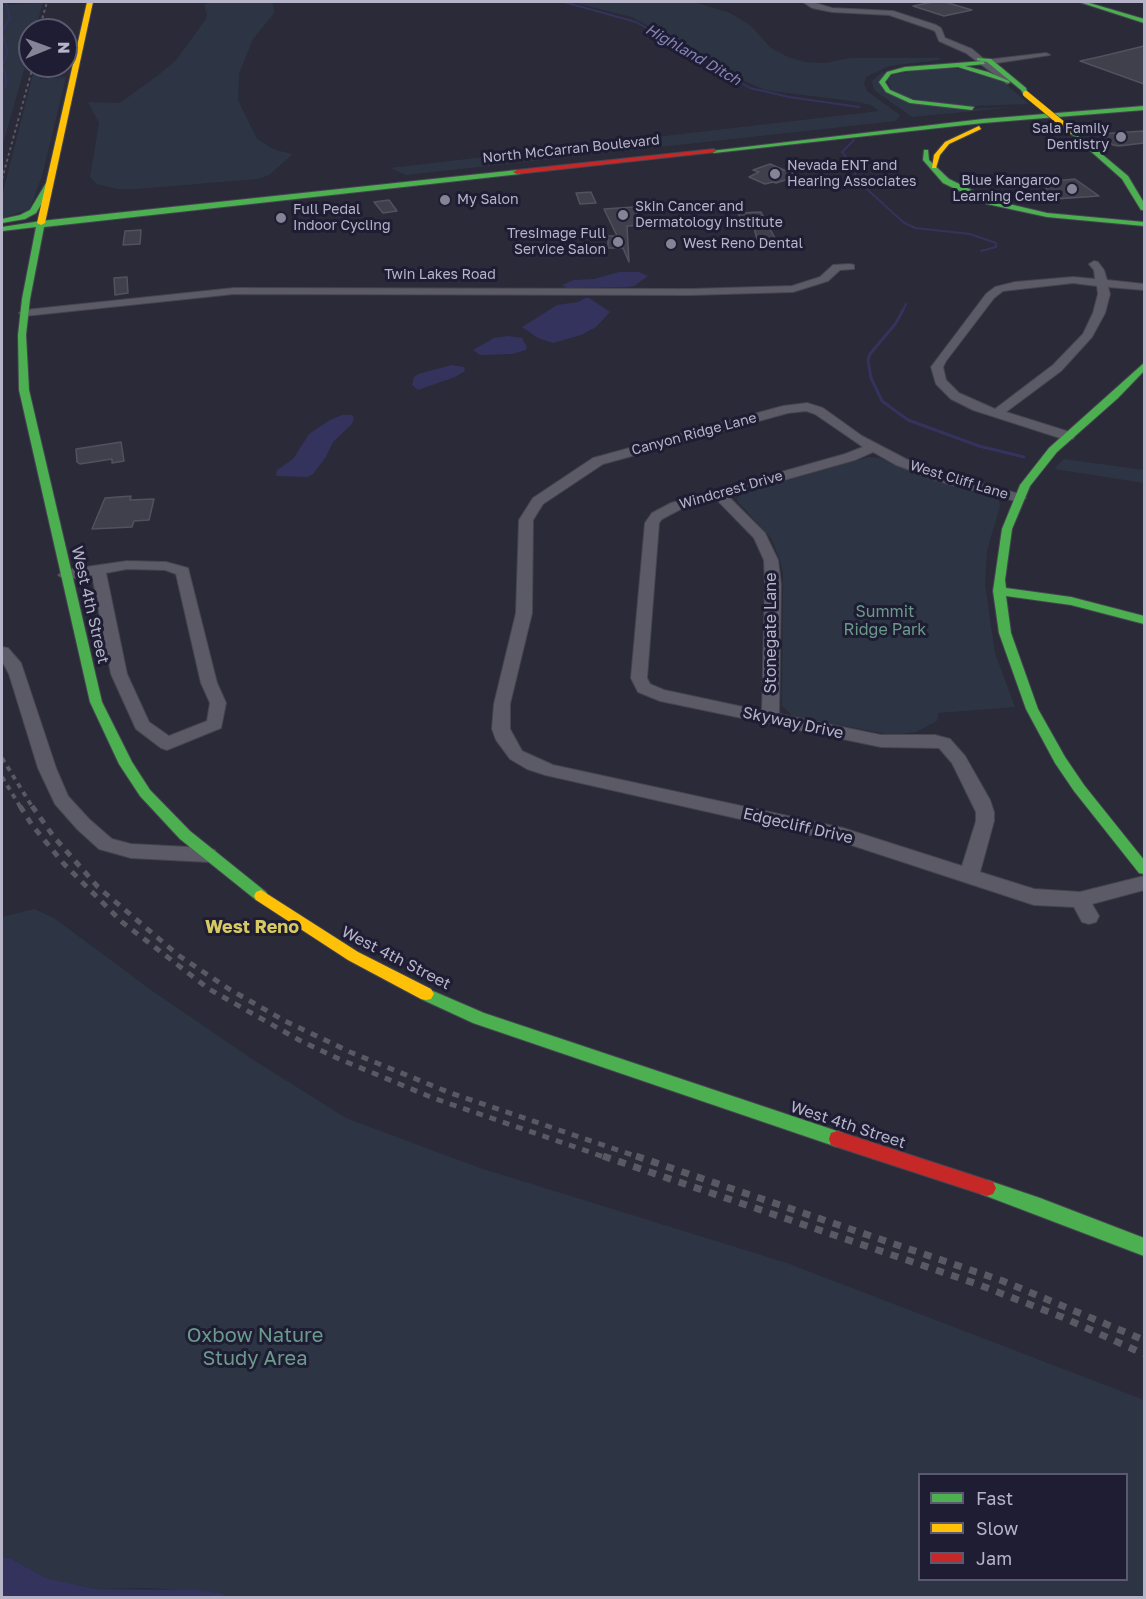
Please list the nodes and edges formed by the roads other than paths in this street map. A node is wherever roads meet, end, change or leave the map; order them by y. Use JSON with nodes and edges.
{"nodes":[{"id":1,"x":90,"y":2,"type":"edge"},
{"id":2,"x":807,"y":2,"type":"edge"},
{"id":3,"x":816,"y":2,"type":"edge"},
{"id":4,"x":1082,"y":2,"type":"edge"},
{"id":5,"x":1103,"y":2,"type":"edge"},
{"id":6,"x":1144,"y":13,"type":"edge"},
{"id":7,"x":1144,"y":21,"type":"edge"},
{"id":8,"x":946,"y":27,"type":"dead end"},
{"id":9,"x":960,"y":37,"type":"dead end"},
{"id":10,"x":1046,"y":55,"type":"dead end"},
{"id":11,"x":984,"y":61,"type":"junction"},
{"id":12,"x":923,"y":66,"type":"junction"},
{"id":13,"x":1007,"y":82,"type":"junction"},
{"id":14,"x":1026,"y":94,"type":"junction"},
{"id":15,"x":1144,"y":107,"type":"edge"},
{"id":16,"x":64,"y":118,"type":"junction"},
{"id":17,"x":917,"y":122,"type":"junction"},
{"id":18,"x":889,"y":131,"type":"junction"},
{"id":19,"x":934,"y":167,"type":"junction"},
{"id":20,"x":49,"y":185,"type":"junction"},
{"id":21,"x":335,"y":189,"type":"junction"},
{"id":22,"x":1144,"y":208,"type":"edge"},
{"id":23,"x":47,"y":221,"type":"junction"},
{"id":24,"x":2,"y":222,"type":"edge"},
{"id":25,"x":19,"y":224,"type":"junction"},
{"id":26,"x":1144,"y":224,"type":"edge"},
{"id":27,"x":2,"y":230,"type":"edge"},
{"id":28,"x":37,"y":246,"type":"junction"},
{"id":29,"x":1094,"y":264,"type":"dead end"},
{"id":30,"x":850,"y":267,"type":"dead end"},
{"id":31,"x":1103,"y":282,"type":"junction"},
{"id":32,"x":1144,"y":287,"type":"edge"},
{"id":33,"x":25,"y":313,"type":"junction"},
{"id":34,"x":1144,"y":366,"type":"edge"},
{"id":35,"x":807,"y":407,"type":"joint"},
{"id":36,"x":997,"y":413,"type":"junction"},
{"id":37,"x":1068,"y":436,"type":"junction"},
{"id":38,"x":872,"y":448,"type":"junction"},
{"id":39,"x":567,"y":460,"type":"dead end"},
{"id":40,"x":583,"y":469,"type":"junction"},
{"id":41,"x":720,"y":494,"type":"junction"},
{"id":42,"x":1019,"y":498,"type":"junction"},
{"id":43,"x":98,"y":570,"type":"junction"},
{"id":44,"x":65,"y":575,"type":"junction"},
{"id":45,"x":999,"y":591,"type":"junction"},
{"id":46,"x":1144,"y":620,"type":"edge"},
{"id":47,"x":2,"y":652,"type":"edge"},
{"id":48,"x":644,"y":688,"type":"joint"},
{"id":49,"x":770,"y":718,"type":"junction"},
{"id":50,"x":516,"y":755,"type":"joint"},
{"id":51,"x":208,"y":855,"type":"junction"},
{"id":52,"x":1144,"y":869,"type":"edge"},
{"id":53,"x":970,"y":875,"type":"junction"},
{"id":54,"x":1144,"y":883,"type":"edge"},
{"id":55,"x":1144,"y":1247,"type":"edge"}],
"edges":[{"from":1,"to":16,"type":"main road","name":"West 4th Street"},
{"from":2,"to":11,"type":"street"},
{"from":3,"to":8,"type":"street"},
{"from":4,"to":7,"type":"main road"},
{"from":5,"to":6,"type":"main road"},
{"from":9,"to":11,"type":"street"},
{"from":10,"to":11,"type":"street"},
{"from":11,"to":12,"type":"main road"},
{"from":11,"to":13,"type":"street"},
{"from":11,"to":14,"type":"main road"},
{"from":11,"to":17,"type":"main road"},
{"from":12,"to":13,"type":"main road"},
{"from":12,"to":15,"type":"main road"},
{"from":13,"to":14,"type":"main road"},
{"from":14,"to":22,"type":"main road","bridge":true},
{"from":15,"to":17,"type":"main road","name":"North McCarran Boulevard"},
{"from":15,"to":18,"type":"main road","name":"North McCarran Boulevard"},
{"from":15,"to":19,"type":"main road"},
{"from":16,"to":20,"type":"main road","name":"West 4th Street"},
{"from":16,"to":23,"type":"main road","name":"West 4th Street"},
{"from":17,"to":21,"type":"main road","name":"North McCarran Boulevard"},
{"from":18,"to":19,"type":"main road"},
{"from":18,"to":21,"type":"main road","name":"North McCarran Boulevard"},
{"from":19,"to":26,"type":"main road"},
{"from":20,"to":23,"type":"main road","name":"West 4th Street"},
{"from":20,"to":25,"type":"main road"},
{"from":21,"to":23,"type":"main road","name":"North McCarran Boulevard"},
{"from":23,"to":25,"type":"main road","name":"North McCarran Boulevard"},
{"from":23,"to":28,"type":"main road","name":"West 4th Street"},
{"from":23,"to":33,"type":"main road","name":"West 4th Street"},
{"from":24,"to":25,"type":"main road","name":"North McCarran Boulevard"},
{"from":25,"to":27,"type":"main road"},
{"from":25,"to":28,"type":"main road"},
{"from":28,"to":33,"type":"main road","name":"West 4th Street"},
{"from":29,"to":31,"type":"street"},
{"from":30,"to":33,"type":"street","name":"Twin Lakes Road"},
{"from":31,"to":32,"type":"street"},
{"from":31,"to":36,"type":"street"},
{"from":31,"to":36,"type":"street"},
{"from":33,"to":44,"type":"main road","name":"West 4th Street"},
{"from":34,"to":37,"type":"main road"},
{"from":35,"to":38,"type":"street","name":"West Cliff Lane"},
{"from":35,"to":40,"type":"street","name":"Canyon Ridge Lane"},
{"from":36,"to":37,"type":"street"},
{"from":37,"to":42,"type":"main road"},
{"from":38,"to":41,"type":"street","name":"Windcrest Drive"},
{"from":38,"to":42,"type":"street","name":"West Cliff Lane"},
{"from":39,"to":40,"type":"street"},
{"from":40,"to":50,"type":"street","name":"Canyon Ridge Lane"},
{"from":41,"to":48,"type":"street","name":"Windcrest Drive"},
{"from":41,"to":49,"type":"street","name":"Stonegate Lane"},
{"from":42,"to":45,"type":"main road"},
{"from":43,"to":43,"type":"street"},
{"from":43,"to":44,"type":"street"},
{"from":44,"to":51,"type":"main road","name":"West 4th Street"},
{"from":45,"to":46,"type":"main road"},
{"from":45,"to":52,"type":"main road"},
{"from":47,"to":51,"type":"street"},
{"from":48,"to":49,"type":"street","name":"Skyway Drive"},
{"from":49,"to":53,"type":"street","name":"Skyway Drive"},
{"from":50,"to":53,"type":"street","name":"Edgecliff Drive"},
{"from":51,"to":55,"type":"main road","name":"West 4th Street"},
{"from":53,"to":54,"type":"street","name":"Edgecliff Drive"}]}
